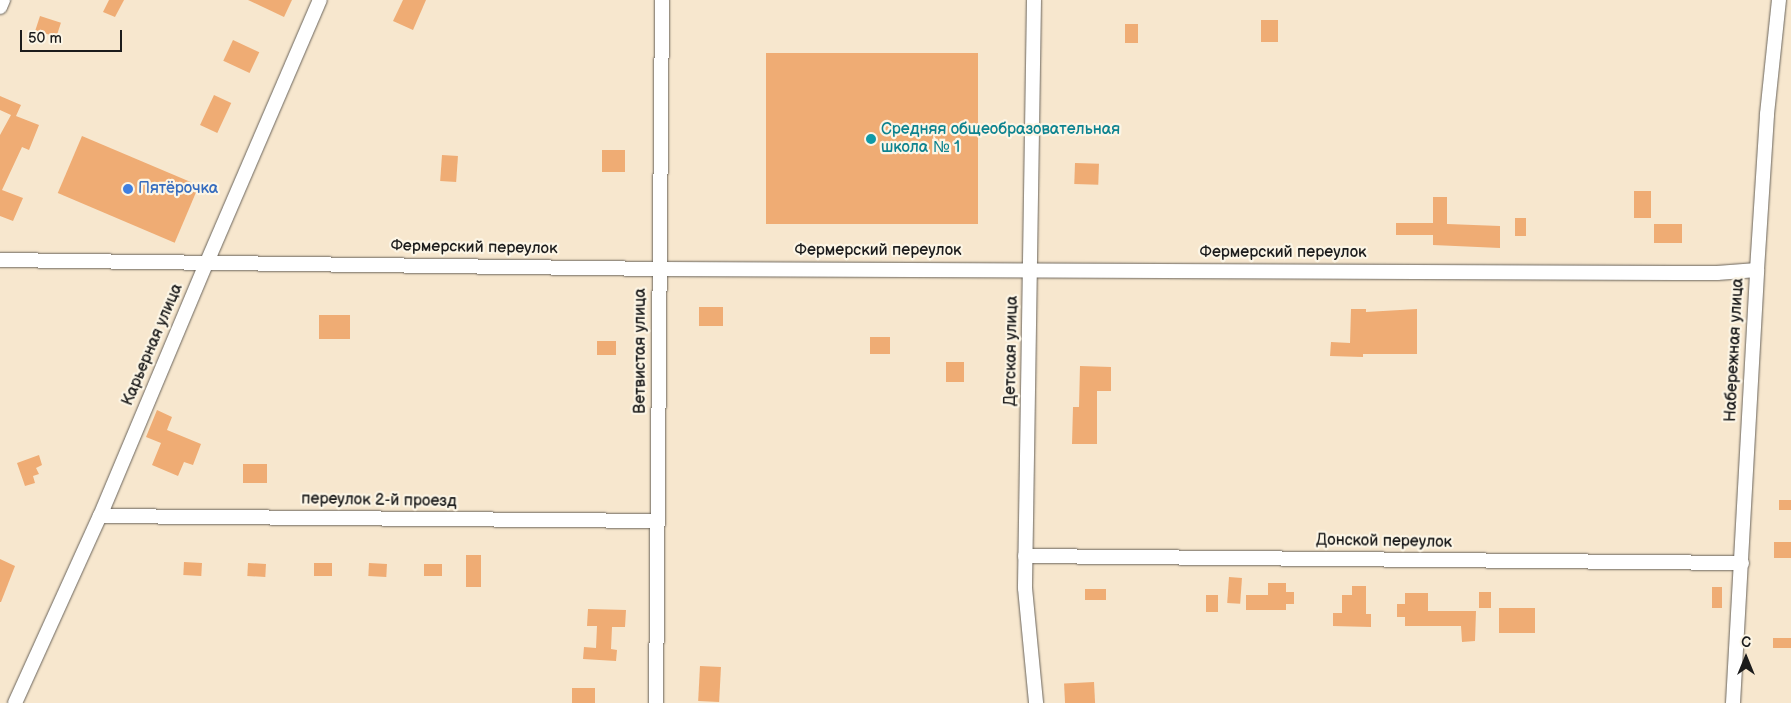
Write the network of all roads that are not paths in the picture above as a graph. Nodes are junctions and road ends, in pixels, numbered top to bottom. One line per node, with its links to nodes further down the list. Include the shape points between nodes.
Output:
1 (3, 0): 6 (street)
2 (320, 0): 8 (street, Карьерная улица)
3 (662, 0): 9 (street, Ветвистая улица)
4 (1034, 0): 10 (street, Детская улица)
5 (1779, 0): 11 (street, Набережная улица)
6 (0, 7)
7 (0, 260): 8 (street, Фермерский переулок)
8 (207, 262): 9 (street, Фермерский переулок); 12 (street, Карьерная улица)
9 (659, 269): 10 (street, Фермерский переулок); 13 (street, Ветвистая улица)
10 (1031, 269): 11 (street, Фермерский переулок, via 1717,273); 14 (street, Детская улица)
11 (1757, 270): 15 (street, Набережная улица)
12 (100, 516): 13 (street, переулок 2-й проезд); 16 (street, Карьерная улица)
13 (657, 522): 17 (street, Ветвистая улица)
14 (1025, 556): 15 (street, Донской переулок); 18 (street, Детская улица)
15 (1742, 563): 19 (street, Набережная улица)
16 (15, 703)
17 (656, 703)
18 (1036, 703)
19 (1733, 703)

